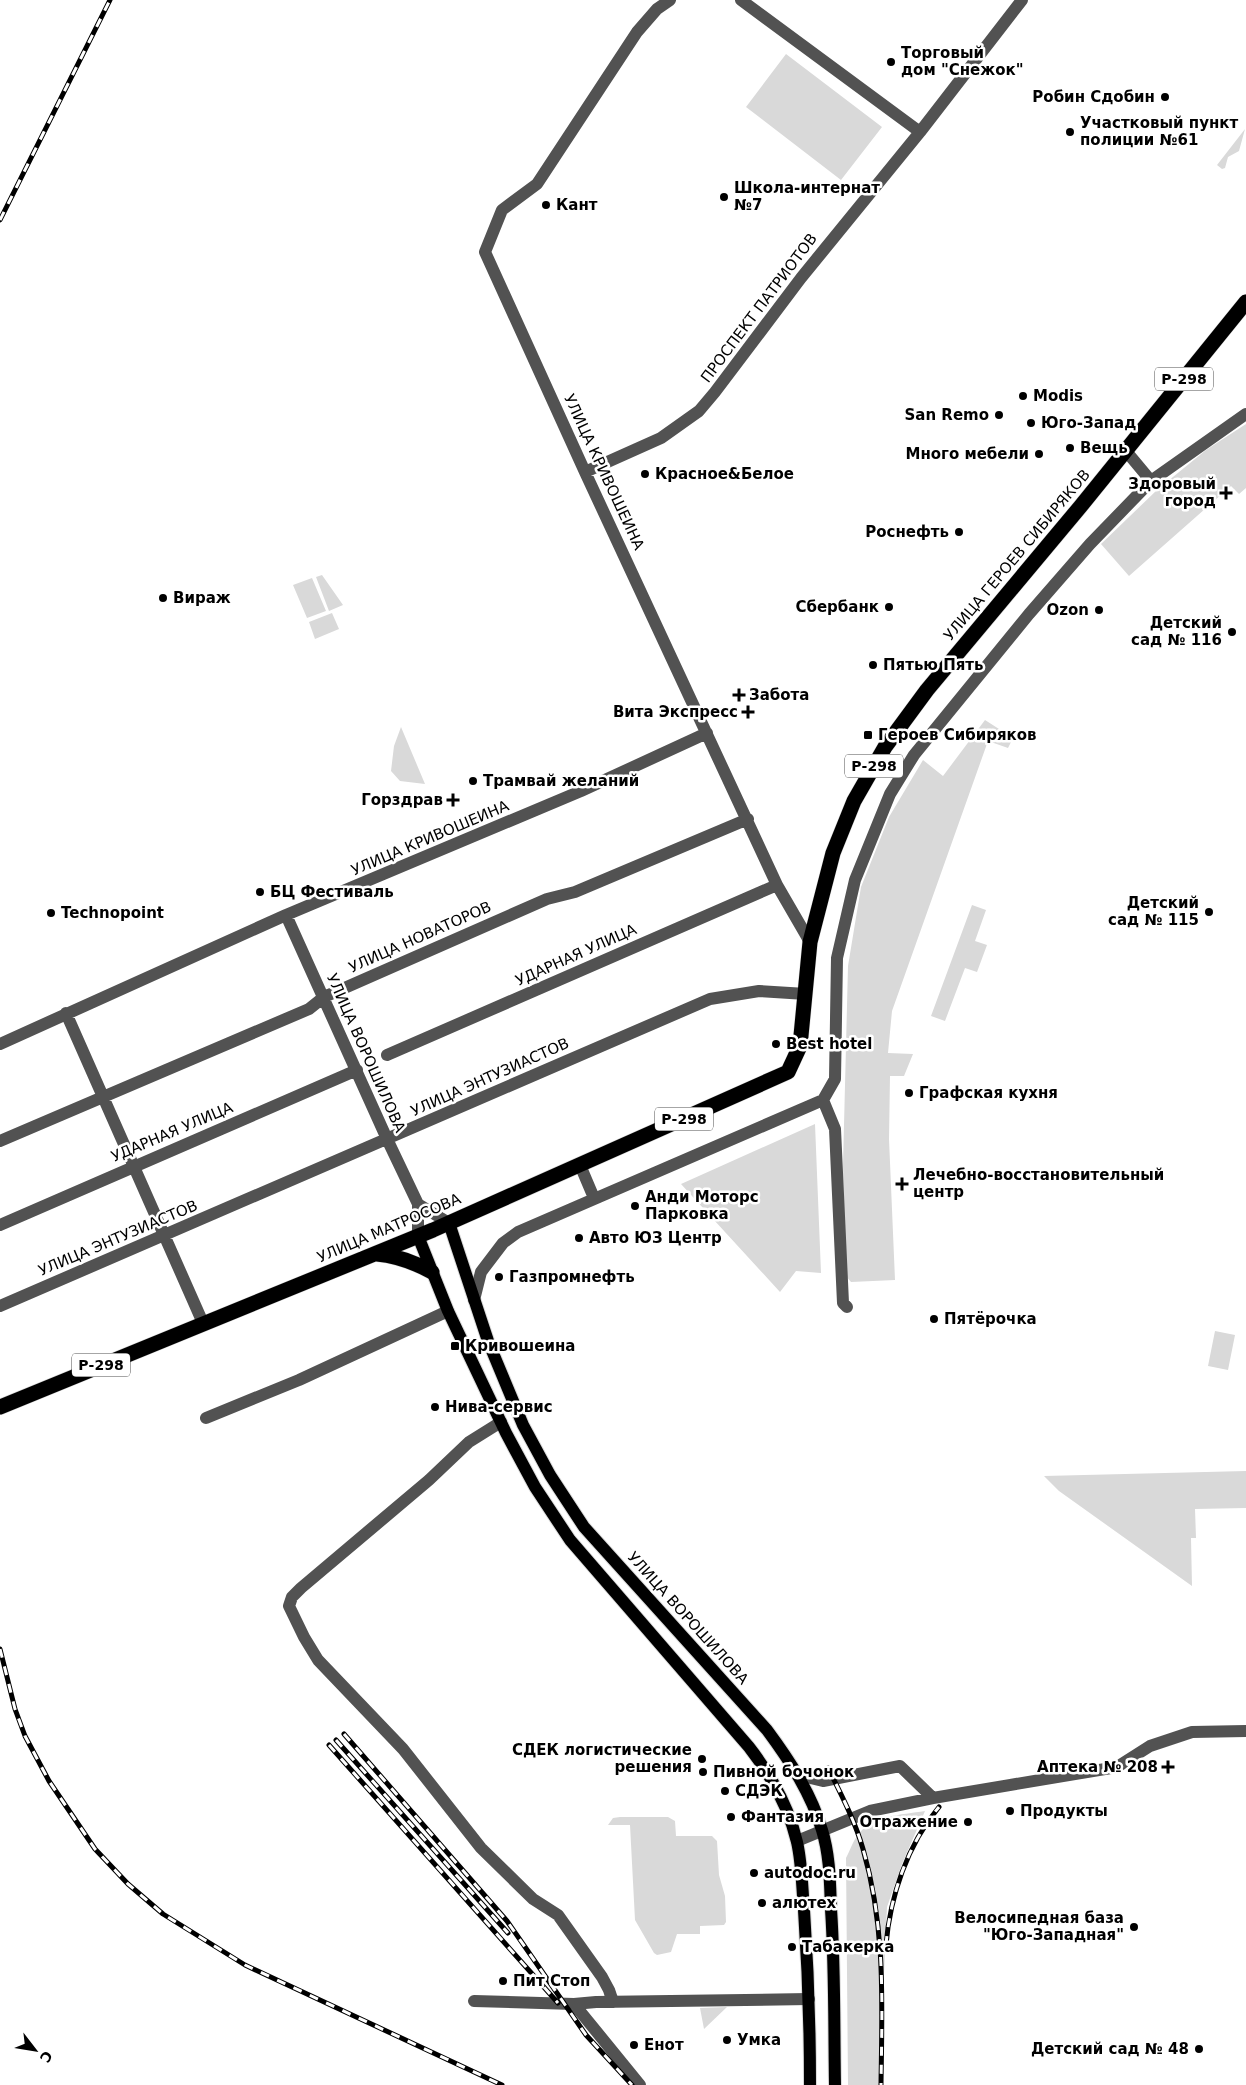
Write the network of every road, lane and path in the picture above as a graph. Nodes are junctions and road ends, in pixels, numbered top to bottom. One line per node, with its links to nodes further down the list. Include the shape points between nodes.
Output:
1 (670, 0): 8 (street, УЛИЦА КРИВОШЕИНА, via 657,9 637,32 537,184 502,210 485,252)
2 (741, 0): 4 (street)
3 (1022, 0): 4 (street, ПРОСПЕКТ ПАТРИОТОВ)
4 (920, 132): 8 (street, ПРОСПЕКТ ПАТРИОТОВ, via 698,411 661,438)
5 (1244, 304): 7 (highway, УЛИЦА ГЕРОЕВ СИБИРЯКОВ / Р-298)
6 (1246, 414): 9 (street)
7 (1126, 451): 9 (street); 14 (highway, УЛИЦА ГЕРОЕВ СИБИРЯКОВ / Р-298, via 927,690 884,747 854,801 833,853)
8 (585, 472): 10 (street, УЛИЦА КРИВОШЕИНА)
9 (1151, 481): 23 (street, via 1016,630 914,755 890,794 854,880 837,958 835,1079)
10 (707, 732): 11 (street, УЛИЦА КРИВОШЕИНА); 13 (street, УЛИЦА КРИВОШЕИНА, via 513,821)
11 (748, 819): 12 (street, УЛИЦА КРИВОШЕИНА); 16 (street, УЛИЦА НОВАТОРОВ, via 575,892 547,899)
12 (777, 885): 14 (street, УЛИЦА КРИВОШЕИНА); 19 (street, УДАРНАЯ УЛИЦА)
13 (286, 915): 16 (street, УЛИЦА ВОРОШИЛОВА); 17 (street, УЛИЦА КРИВОШЕИНА)
14 (810, 942): 15 (highway, УЛИЦА ГЕРОЕВ СИБИРЯКОВ / Р-298)
15 (806, 994): 21 (highway, УЛИЦА ГЕРОЕВ СИБИРЯКОВ / Р-298, via 800,1046); 24 (street, УЛИЦА ЭНТУЗИАСТОВ, via 758,991 710,998)
16 (324, 997): 20 (street, УЛИЦА ВОРОШИЛОВА); 22 (street, УЛИЦА НОВАТОРОВ, via 309,1009)
17 (66, 1013): 18 (street, УЛИЦА КРИВОШЕИНА); 22 (street)
18 (0, 1044)
19 (387, 1055)
20 (357, 1070): 24 (street, УЛИЦА ВОРОШИЛОВА); 27 (street, УДАРНАЯ УЛИЦА)
21 (788, 1072): 26 (highway, УЛИЦА МАТРОСОВА / Р-298)
22 (104, 1097): 25 (street, УЛИЦА НОВАТОРОВ); 27 (street)
23 (823, 1100): 28 (street); 38 (street, via 835,1129 843,1303)
24 (387, 1139): 29 (street, УЛИЦА ВОРОШИЛОВА); 32 (street, УЛИЦА ЭНТУЗИАСТОВ)
25 (0, 1141)
26 (580, 1165): 28 (street); 30 (highway, УЛИЦА МАТРОСОВА / Р-298)
27 (134, 1166): 31 (street, УДАРНАЯ УЛИЦА); 32 (street)
28 (594, 1198): 36 (street, via 518,1232 503,1243 481,1272)
29 (418, 1204): 30 (street); 33 (street, УЛИЦА ВОРОШИЛОВА)
30 (449, 1222): 33 (highway, УЛИЦА МАТРОСОВА / Р-298); 36 (main road, УЛИЦА ВОРОШИЛОВА)
31 (0, 1225)
32 (164, 1235): 37 (street, УЛИЦА ЭНТУЗИАСТОВ); 40 (street)
33 (418, 1236): 34 (highway, УЛИЦА МАТРОСОВА / Р-298); 35 (main road, УЛИЦА ВОРОШИЛОВА)
34 (375, 1253): 35 (highway, via 415,1262); 40 (highway, УЛИЦА МАТРОСОВА / Р-298)
35 (432, 1272): 39 (main road, УЛИЦА ВОРОШИЛОВА)
36 (474, 1300): 45 (main road, УЛИЦА ВОРОШИЛОВА, via 524,1425 550,1475 584,1527 767,1730)
37 (0, 1306)
38 (847, 1307)
39 (448, 1311): 42 (street, via 300,1380); 43 (main road, УЛИЦА ВОРОШИЛОВА)
40 (203, 1323): 41 (highway, УЛИЦА МАТРОСОВА / Р-298)
41 (0, 1407)
42 (206, 1418)
43 (501, 1422): 48 (main road, УЛИЦА ВОРОШИЛОВА, via 535,1487 570,1540 760,1760 787,1812); 51 (street, via 469,1442 301,1588 289,1606 318,1660 403,1749 481,1848 533,1899 558,1915 602,1977)
44 (1246, 1731): 46 (street, via 1192,1732 1150,1746 1117,1767)
45 (798, 1775): 46 (street, via 823,1781 900,1766); 47 (main road, УЛИЦА ВОРОШИЛОВА)
46 (933, 1798): 47 (street, via 870,1811)
47 (822, 1830): 48 (street); 55 (main road, УЛИЦА ВОРОШИЛОВА, via 830,1875)
48 (797, 1841): 49 (main road, УЛИЦА ВОРОШИЛОВА)
49 (809, 1999): 51 (street); 54 (main road, УЛИЦА ВОРОШИЛОВА)
50 (474, 2001): 52 (street)
51 (613, 2002): 52 (street)
52 (574, 2004): 53 (street)
53 (640, 2085)
54 (810, 2085)
55 (835, 2085)

